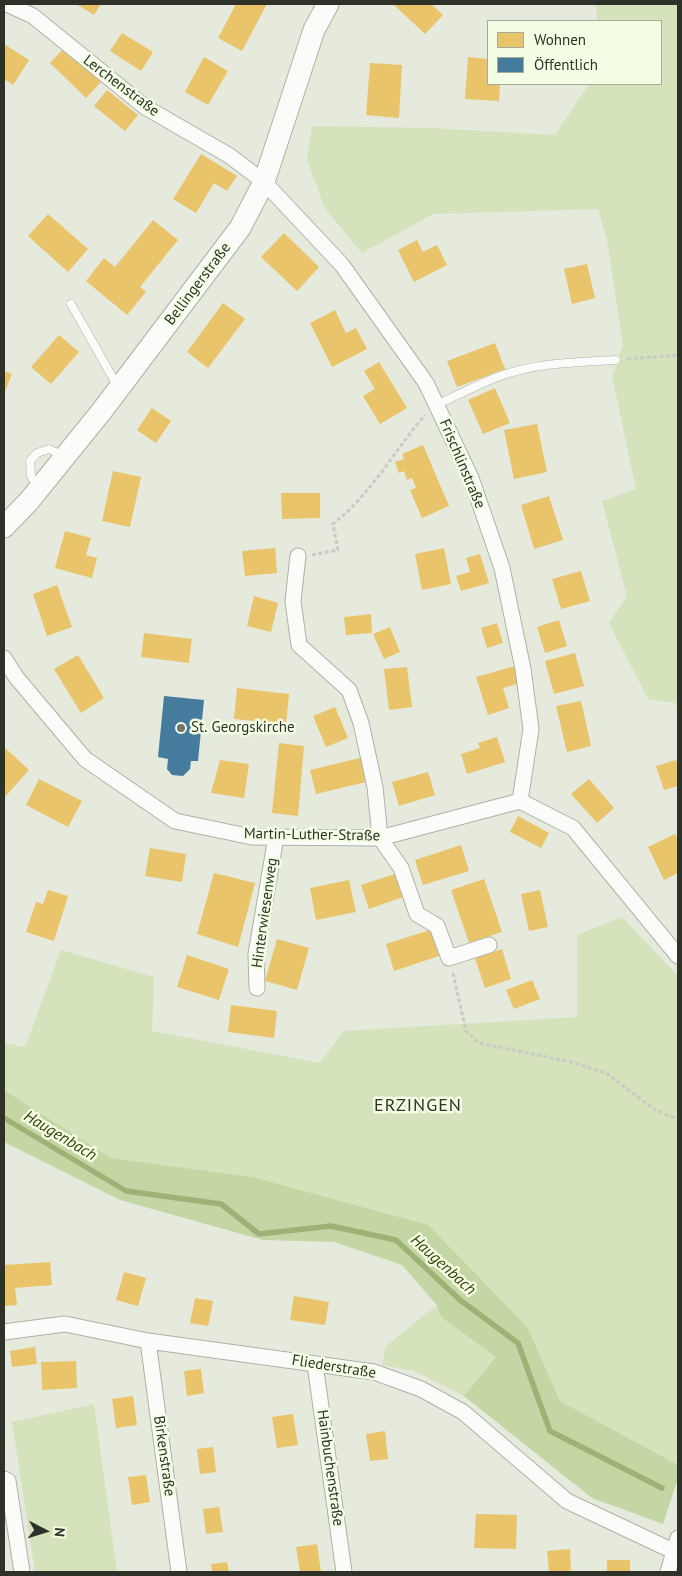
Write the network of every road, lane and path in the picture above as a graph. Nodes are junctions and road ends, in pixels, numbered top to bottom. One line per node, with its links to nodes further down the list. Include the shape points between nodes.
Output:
1 (7, 4): 3 (street, Lerchenstraße, via 33,16 145,108 230,156)
2 (328, 4): 3 (street, Bellingerstraße, via 314,30)
3 (264, 182): 7 (street, Bellingerstraße, via 240,228); 8 (street, Frischlinstraße, via 342,265 426,383)
4 (71, 304): 7 (lane)
5 (678, 355): 6 (path)
6 (616, 360): 8 (lane, via 566,362 498,376)
7 (118, 389): 9 (street, Bellingerstraße, via 39,490)
8 (437, 405): 10 (path, via 424,416 380,476 333,524 338,550); 12 (street, Frischlinstraße, via 471,478 502,568 523,669 531,729)
9 (4, 527)
10 (298, 556): 14 (street, via 293,601 299,645 349,690 361,723 373,778)
11 (4, 658): 13 (street, Martin-Luther-Straße, via 85,759 175,821 252,837)
12 (520, 800): 14 (street, Martin-Luther-Straße); 16 (street, via 573,828)
13 (276, 837): 14 (street, Martin-Luther-Straße); 18 (street, Hinterwiesenweg, via 256,954)
14 (380, 838): 17 (street, via 401,868 417,914 436,926)
15 (488, 945): 17 (street)
16 (678, 956)
17 (449, 958): 19 (path, via 466,1031 479,1043 606,1073 654,1109)
18 (257, 988)
19 (678, 1118)
20 (4, 1332): 21 (street, Fliederstraße, via 65,1324)
21 (148, 1341): 22 (street, Fliederstraße); 26 (street, Birkenstraße)
22 (315, 1364): 24 (street, Fliederstraße, via 374,1372 421,1389 463,1412 567,1501); 27 (street, Hainbuchenstraße)
23 (4, 1479): 25 (street, via 8,1481)
24 (677, 1545): 28 (street)
25 (22, 1572)
26 (179, 1572)
27 (344, 1572)
28 (668, 1572)

